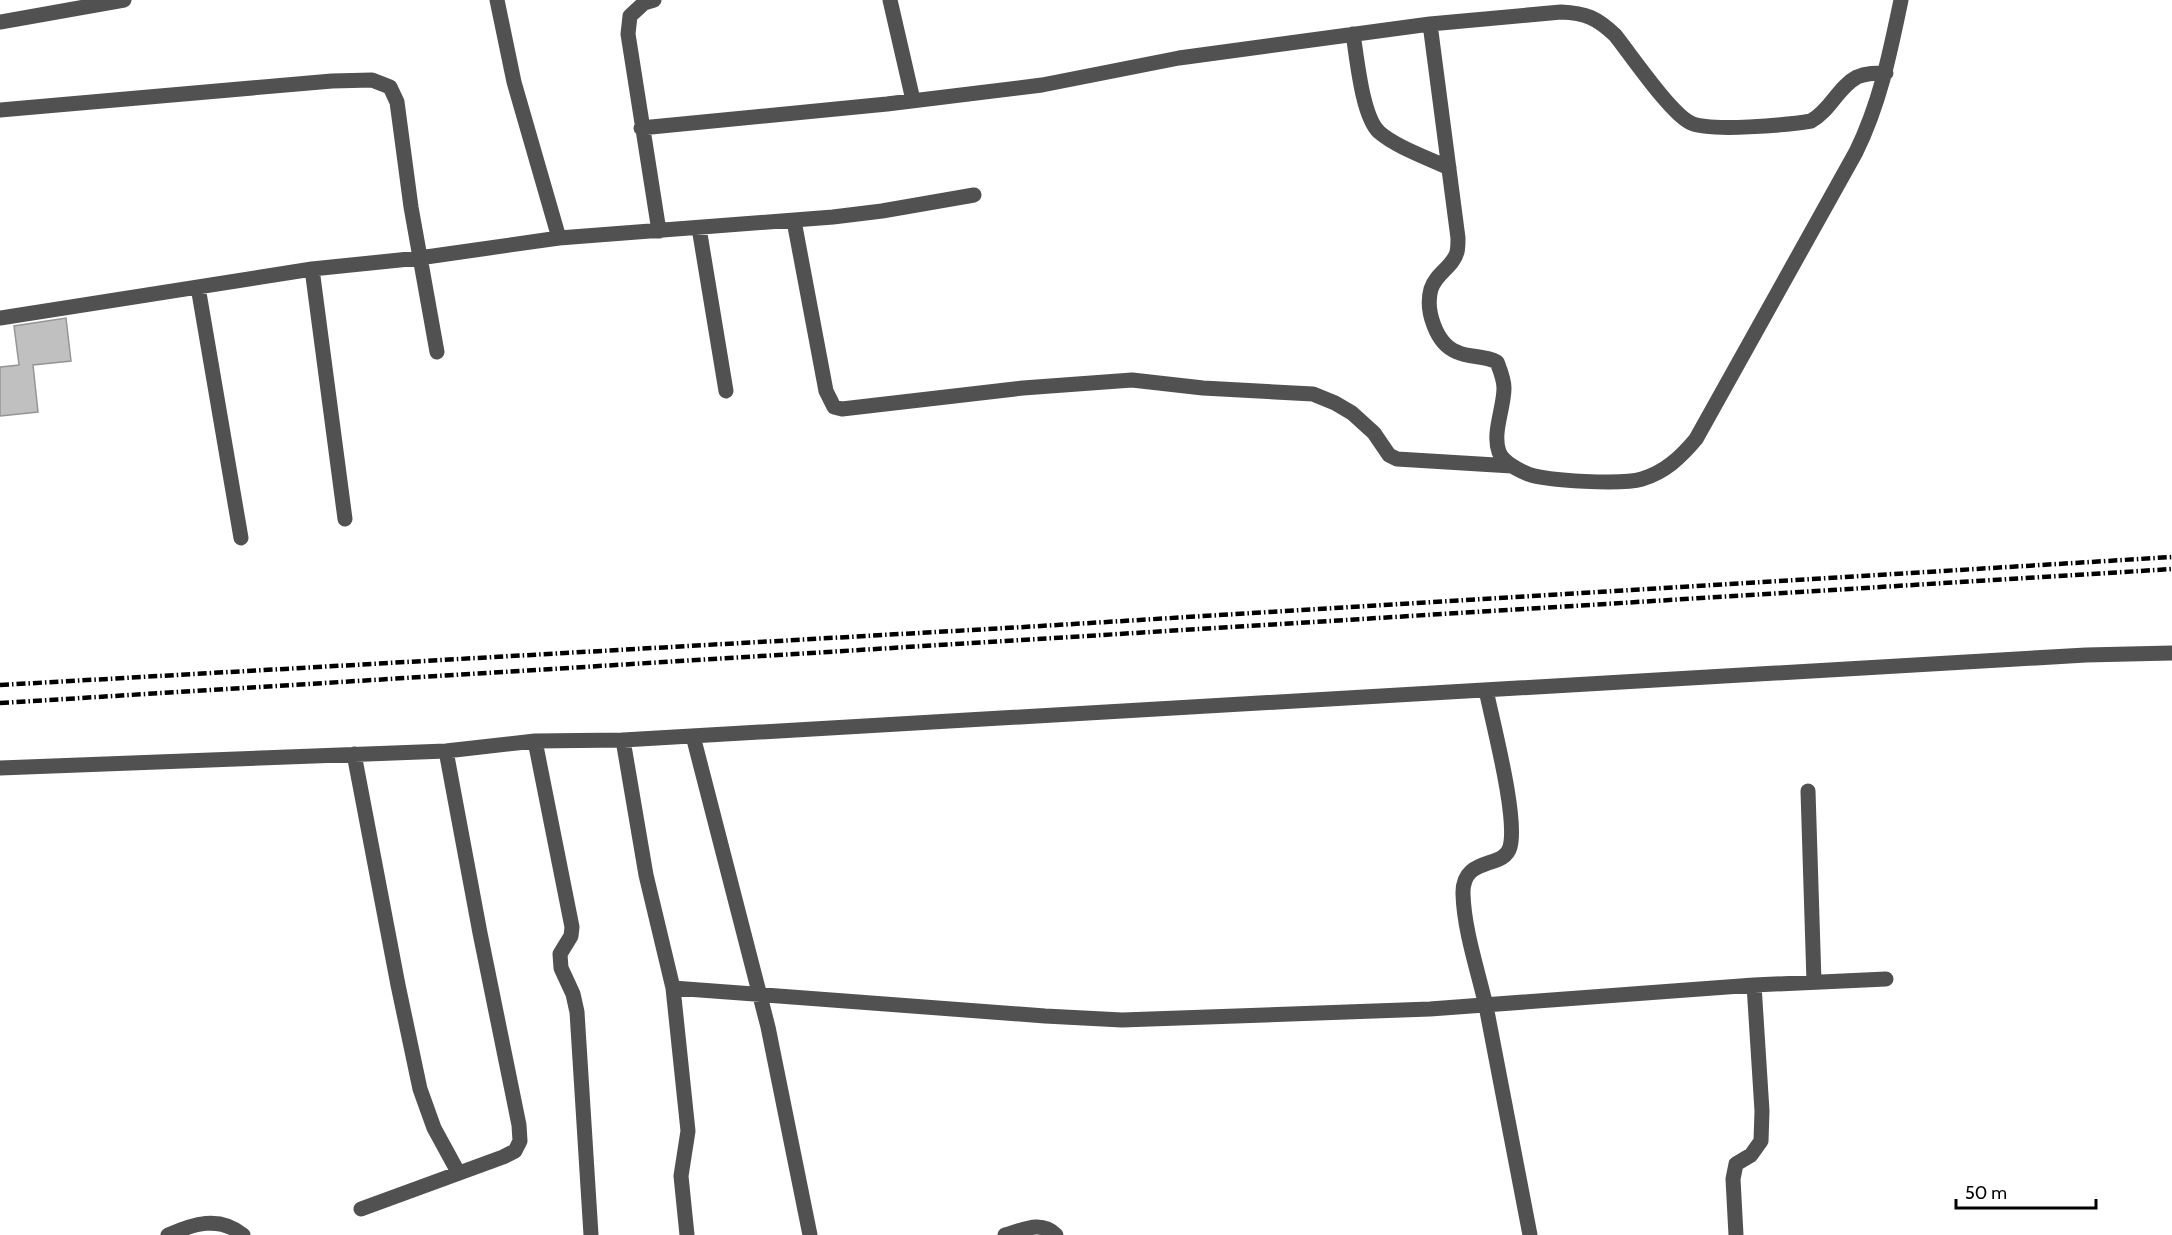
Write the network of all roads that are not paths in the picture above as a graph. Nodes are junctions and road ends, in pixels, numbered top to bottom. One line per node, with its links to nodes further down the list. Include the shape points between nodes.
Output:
1 (124, 0): 7 (street)
2 (497, 0): 19 (street, via 514,82)
3 (654, 0): 13 (street, via 644,3 630,16 628,34)
4 (890, 0): 11 (street)
5 (1901, 0): 10 (street)
6 (1561, 6): 8 (street); 10 (street, via 1581,13 1616,35 1677,112 1690,123 1707,128 1811,122 1857,77)
7 (0, 22)
8 (1430, 24): 9 (street); 14 (street)
9 (1353, 34): 11 (street, via 1179,58 1042,85); 14 (street, via 1366,107 1379,131)
10 (1886, 73): 26 (street, via 1856,152 1712,413 1679,459 1640,480 1555,479 1528,474)
11 (913, 100): 13 (street)
12 (0, 110): 20 (street, via 372,80 390,87 397,102)
13 (641, 128): 18 (street)
14 (1449, 168): 26 (street, via 1457,252 1431,290 1434,329 1443,343 1457,352 1497,362 1504,388 1497,440 1499,453)
15 (974, 195): 16 (street)
16 (795, 221): 17 (street); 26 (street, via 826,391 834,407 1132,380 1313,394 1352,413 1397,459)
17 (699, 228): 18 (street); 25 (street)
18 (659, 231): 19 (street)
19 (559, 238): 20 (street)
20 (419, 258): 21 (street); 24 (street)
21 (312, 269): 22 (street); 27 (street)
22 (198, 287): 23 (street); 28 (street)
23 (0, 318)
24 (437, 352)
25 (726, 392)
26 (1512, 466)
27 (345, 519)
28 (242, 538)
29 (2172, 653): 30 (street)
30 (1486, 690): 31 (street); 43 (street, via 1507,794 1511,839 1510,850 1503,858 1478,866 1467,876 1463,892)
31 (693, 736): 32 (street); 42 (street)
32 (622, 740): 33 (street); 41 (street, via 646,875)
33 (535, 741): 34 (street); 48 (street, via 572,927 560,954 577,1012)
34 (446, 751): 35 (street); 44 (street, via 520,1142 515,1151)
35 (354, 754): 36 (street); 44 (street, via 420,1089 434,1128)
36 (0, 768)
37 (1808, 791): 39 (street)
38 (1886, 979): 39 (street)
39 (1814, 982): 40 (street)
40 (1754, 985): 43 (street); 54 (street, via 1761,1141 1751,1155 1736,1164 1732,1179)
41 (673, 988): 42 (street); 49 (street, via 688,1131 681,1176)
42 (759, 995): 43 (street, via 1122,1020); 50 (street)
43 (1485, 1004): 53 (street)
44 (458, 1173): 45 (street)
45 (361, 1209)
46 (168, 1235): 47 (street, via 198,1224 214,1223 233,1227)
47 (243, 1235)
48 (591, 1235)
49 (687, 1235)
50 (810, 1235)
51 (1005, 1235): 52 (street, via 1038,1226 1047,1227)
52 (1056, 1235)
53 (1530, 1235)
54 (1736, 1235)

